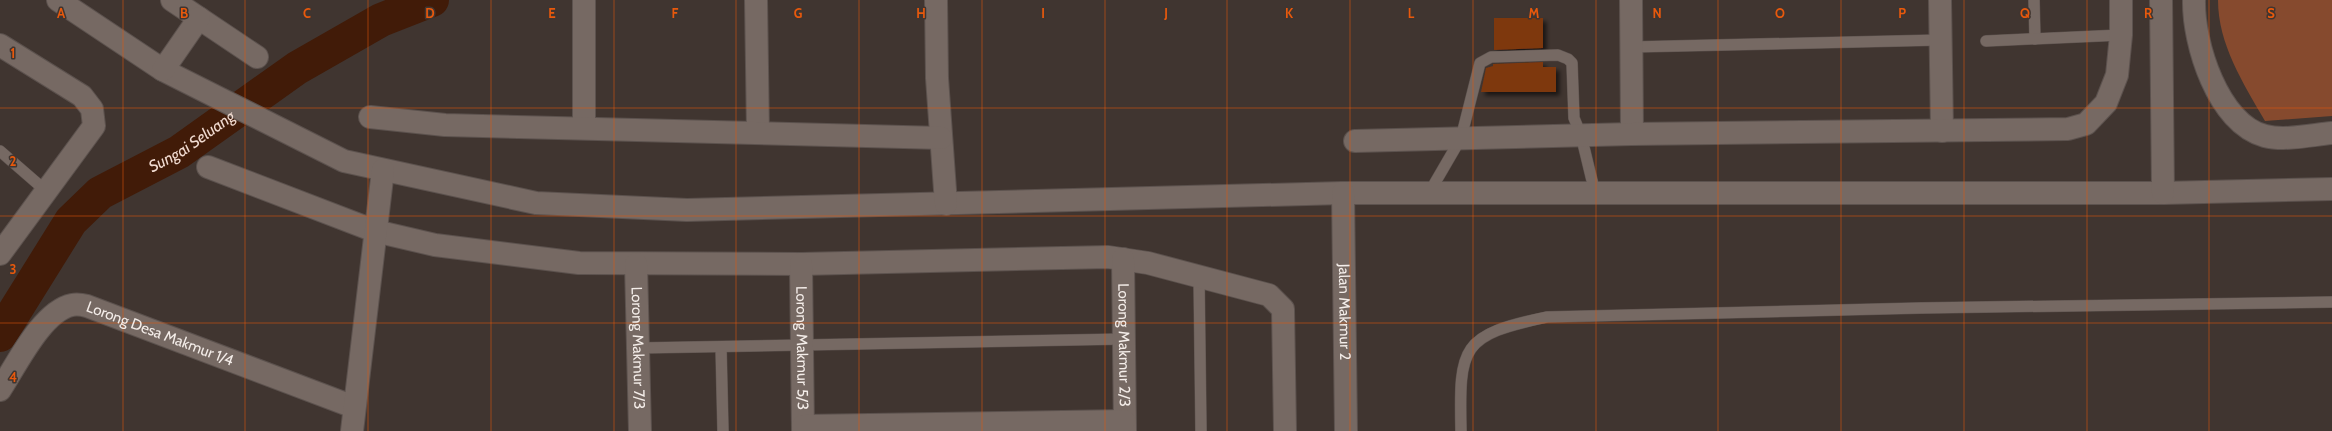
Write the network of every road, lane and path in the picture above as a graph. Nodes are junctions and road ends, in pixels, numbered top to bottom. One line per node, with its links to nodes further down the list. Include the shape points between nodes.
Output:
1 (58, 0): 20 (street)
2 (172, 0): 12 (street)
3 (584, 0): 22 (street)
4 (756, 0): 24 (street)
5 (936, 0): 28 (street)
6 (1631, 0): 18 (street)
7 (1940, 0): 15 (street)
8 (2034, 0): 14 (lane)
9 (2121, 0): 13 (street)
10 (2161, 0): 39 (street)
11 (2194, 0): 25 (street, via 2193,11 2205,63 2217,94 2241,123 2264,136 2293,137)
12 (199, 18): 19 (street); 20 (street)
13 (2121, 35): 14 (lane); 23 (street, via 2117,75 2112,89 2106,103 2086,124 2068,130)
14 (2035, 39): 16 (lane)
15 (1940, 40): 18 (lane); 23 (street)
16 (1986, 41)
17 (0, 45): 35 (street, via 82,96 92,109 94,126)
18 (1631, 47): 26 (street)
19 (258, 57)
20 (163, 70): 33 (street, via 344,161)
21 (370, 117): 22 (street, via 445,125)
22 (584, 128): 24 (street)
23 (1942, 131): 26 (street)
24 (758, 133): 28 (street)
25 (2332, 133)
26 (1632, 134): 27 (street)
27 (1581, 135): 29 (street); 29 (lane, via 1574,118 1572,63 1558,55 1491,57 1480,63); 38 (lane)
28 (941, 138): 40 (street)
29 (1461, 138): 30 (street); 37 (lane)
30 (1355, 141)
31 (0, 152): 35 (lane)
32 (208, 166): 41 (street)
33 (383, 170): 40 (street, via 536,203 686,210); 41 (street)
34 (2332, 189): 39 (street)
35 (46, 192): 42 (street)
36 (1343, 193): 37 (street); 40 (street); 62 (street, Jalan Makmur 2)
37 (1429, 193): 38 (street)
38 (1595, 193): 39 (street)
39 (2163, 193)
40 (946, 204)
41 (375, 231): 44 (street, via 435,245 579,263); 53 (street)
42 (0, 254)
43 (1123, 259): 45 (street, via 1108,256); 46 (street); 48 (street, Lorong Makmur 2/3)
44 (636, 264): 45 (street); 51 (street, Lorong Makmur 7/3)
45 (801, 264): 49 (street, Lorong Makmur 5/3)
46 (1199, 276): 60 (lane); 61 (street, via 1269,295 1283,309)
47 (2332, 302): 63 (lane, via 1929,307 1547,318 1510,325 1488,334 1473,345 1463,362 1460,388)
48 (1124, 339): 49 (lane); 54 (street, Lorong Makmur 2/3)
49 (802, 346): 50 (lane); 56 (street, Lorong Makmur 5/3)
50 (721, 347): 51 (lane); 59 (lane)
51 (638, 348): 58 (street, Lorong Makmur 7/3)
52 (0, 390): 53 (street, Lorong Desa Makmur 1/4, via 43,324 60,310 73,304 87,306)
53 (354, 407): 57 (street)
54 (1124, 426): 55 (street)
55 (962, 427): 56 (street)
56 (803, 428)
57 (352, 431)
58 (640, 431)
59 (723, 431)
60 (1201, 431)
61 (1285, 431)
62 (1346, 431)
63 (1461, 431)

